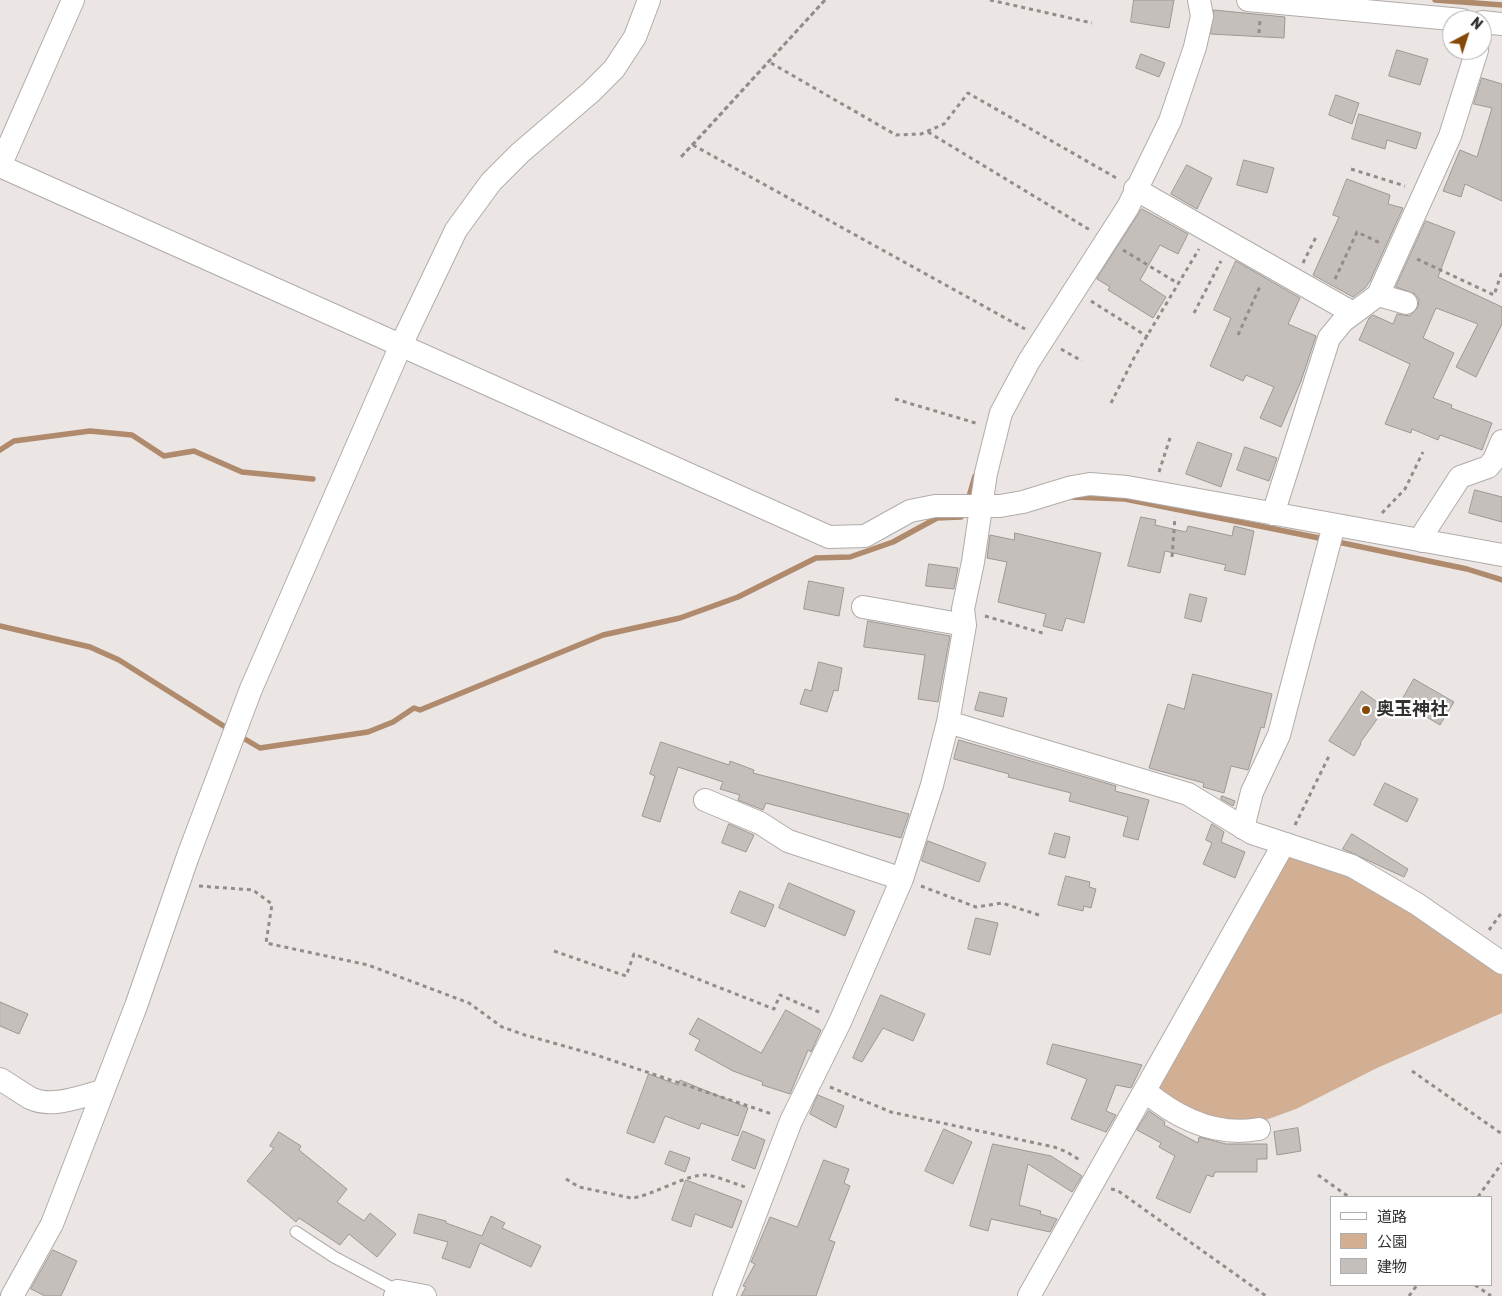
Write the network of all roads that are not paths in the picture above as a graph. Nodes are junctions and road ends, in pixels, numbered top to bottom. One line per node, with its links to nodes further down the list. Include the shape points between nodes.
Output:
1 (74, 0): 7 (street)
2 (649, 0): 12 (street, via 635,37 614,69 520,153 469,210 456,230)
3 (1199, 0): 8 (street, via 1202,16 1195,47 1170,120)
4 (1248, 0): 5 (street)
5 (1442, 18)
6 (1474, 60): 9 (street, via 1450,136)
7 (0, 166): 12 (street)
8 (1136, 190): 11 (street); 14 (street, via 1012,389 1001,413)
9 (1378, 295): 10 (street); 11 (street)
10 (1406, 303)
11 (1353, 312): 15 (street, via 1329,338)
12 (402, 345): 14 (street, via 829,537 865,536 910,511 935,506); 28 (street, via 251,689)
13 (1502, 441): 17 (street, via 1488,467 1460,477)
14 (980, 507): 15 (street, via 1023,502 1072,486 1090,484); 20 (street)
15 (1273, 514): 16 (street)
16 (1334, 525): 17 (street); 23 (street, via 1279,735 1252,792)
17 (1422, 540): 18 (street)
18 (1502, 555)
19 (863, 607): 20 (street)
20 (964, 617): 21 (street)
21 (948, 722): 23 (street, via 1188,794); 25 (street)
22 (705, 800): 25 (street, via 760,823 788,841)
23 (1243, 828): 24 (street)
24 (1286, 844): 26 (street, via 1352,866 1417,904); 29 (street)
25 (902, 879): 35 (street, via 840,1022 791,1120)
26 (1502, 963)
27 (0, 1079): 28 (street, via 43,1102 58,1102)
28 (103, 1090): 33 (street, via 52,1224)
29 (1145, 1091): 30 (street, via 1184,1116 1213,1129 1227,1132); 36 (street)
30 (1259, 1129)
31 (296, 1232): 32 (lane)
32 (396, 1294): 34 (street)
33 (12, 1296)
34 (426, 1296)
35 (724, 1296)
36 (1028, 1296)

